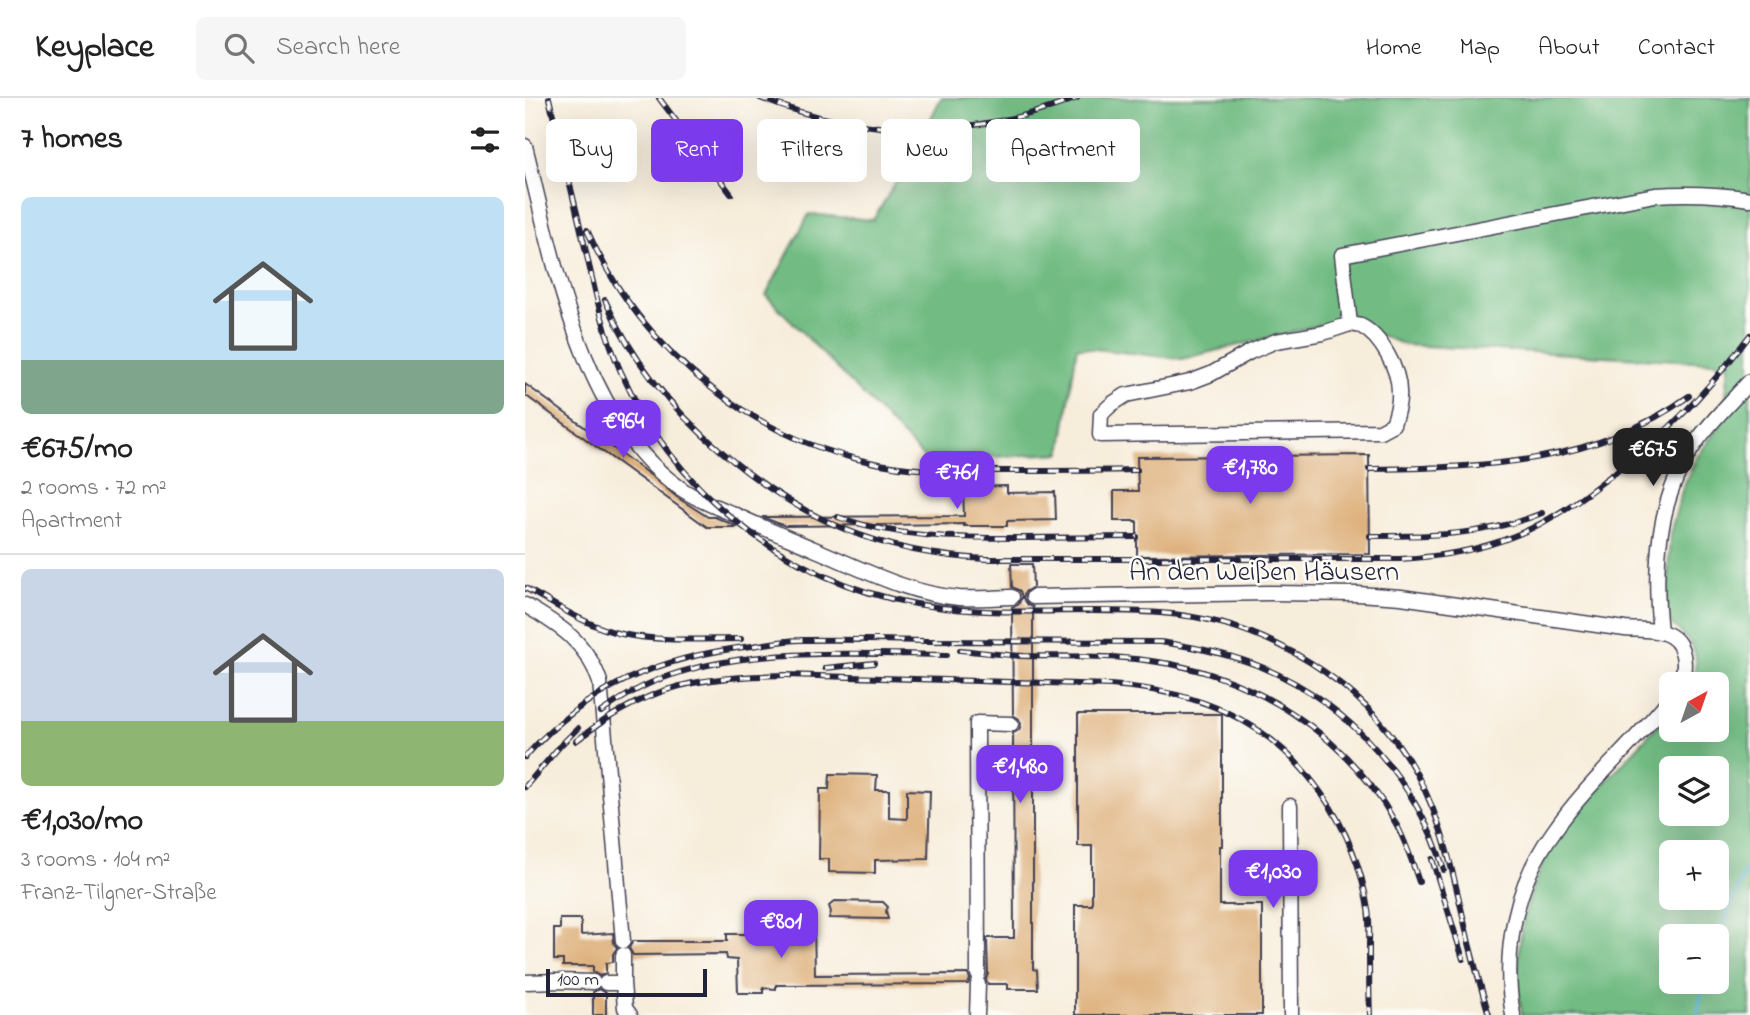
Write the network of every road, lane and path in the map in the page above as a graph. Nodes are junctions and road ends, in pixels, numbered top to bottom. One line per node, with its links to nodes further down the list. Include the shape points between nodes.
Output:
1 (525, 146): 5 (street, via 577,337 615,417 655,468 706,503 895,582 958,598)
2 (1750, 199): 3 (street, via 1655,195 1342,255)
3 (1350, 324): 3 (street, via 1362,326 1395,366 1398,410 1393,424 1380,431 1100,435 1101,414 1126,395 1190,382 1276,341)
4 (1750, 381): 8 (street, via 1698,440 1672,488 1658,545)
5 (1012, 597)
6 (1033, 597): 8 (street, An den Weißen Häusern, via 1358,594)
7 (525, 605): 14 (street, via 570,634 590,659 600,682)
8 (1660, 632): 9 (street, via 1676,640 1684,655)
9 (1683, 672)
10 (1659, 710): 18 (street, via 1567,813 1534,863 1513,928 1509,986)
11 (1011, 724): 16 (street, via 977,723)
12 (1290, 806): 17 (street)
13 (525, 982): 14 (street)
14 (623, 983): 15 (street, via 625,1008)
15 (631, 1015)
16 (977, 1015)
17 (1291, 1015)
18 (1513, 1015)

